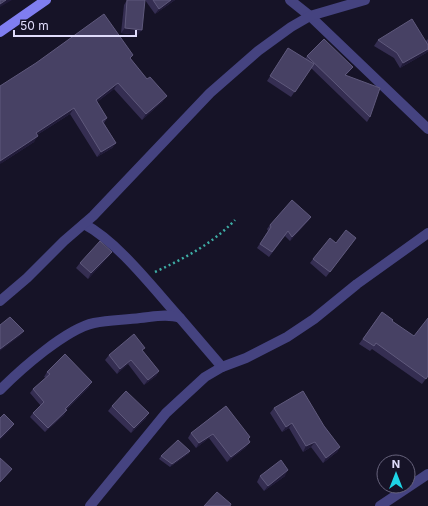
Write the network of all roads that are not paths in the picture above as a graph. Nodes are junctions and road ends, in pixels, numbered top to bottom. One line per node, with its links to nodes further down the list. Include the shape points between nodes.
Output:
1 (46, 0): 5 (main road)
2 (290, 0): 4 (street)
3 (365, 0): 4 (street)
4 (310, 16): 6 (street); 7 (street, via 258,51 210,93)
5 (0, 32)
6 (428, 129)
7 (84, 224): 9 (street); 10 (street, via 103,237 144,277)
8 (428, 232): 11 (street, via 287,337 246,358)
9 (0, 301)
10 (180, 318): 11 (street); 12 (street, via 162,316 94,323 77,330 27,365)
11 (222, 366): 14 (street, via 205,377 166,414)
12 (0, 390)
13 (428, 474): 15 (street)
14 (90, 506)
15 (380, 506)

